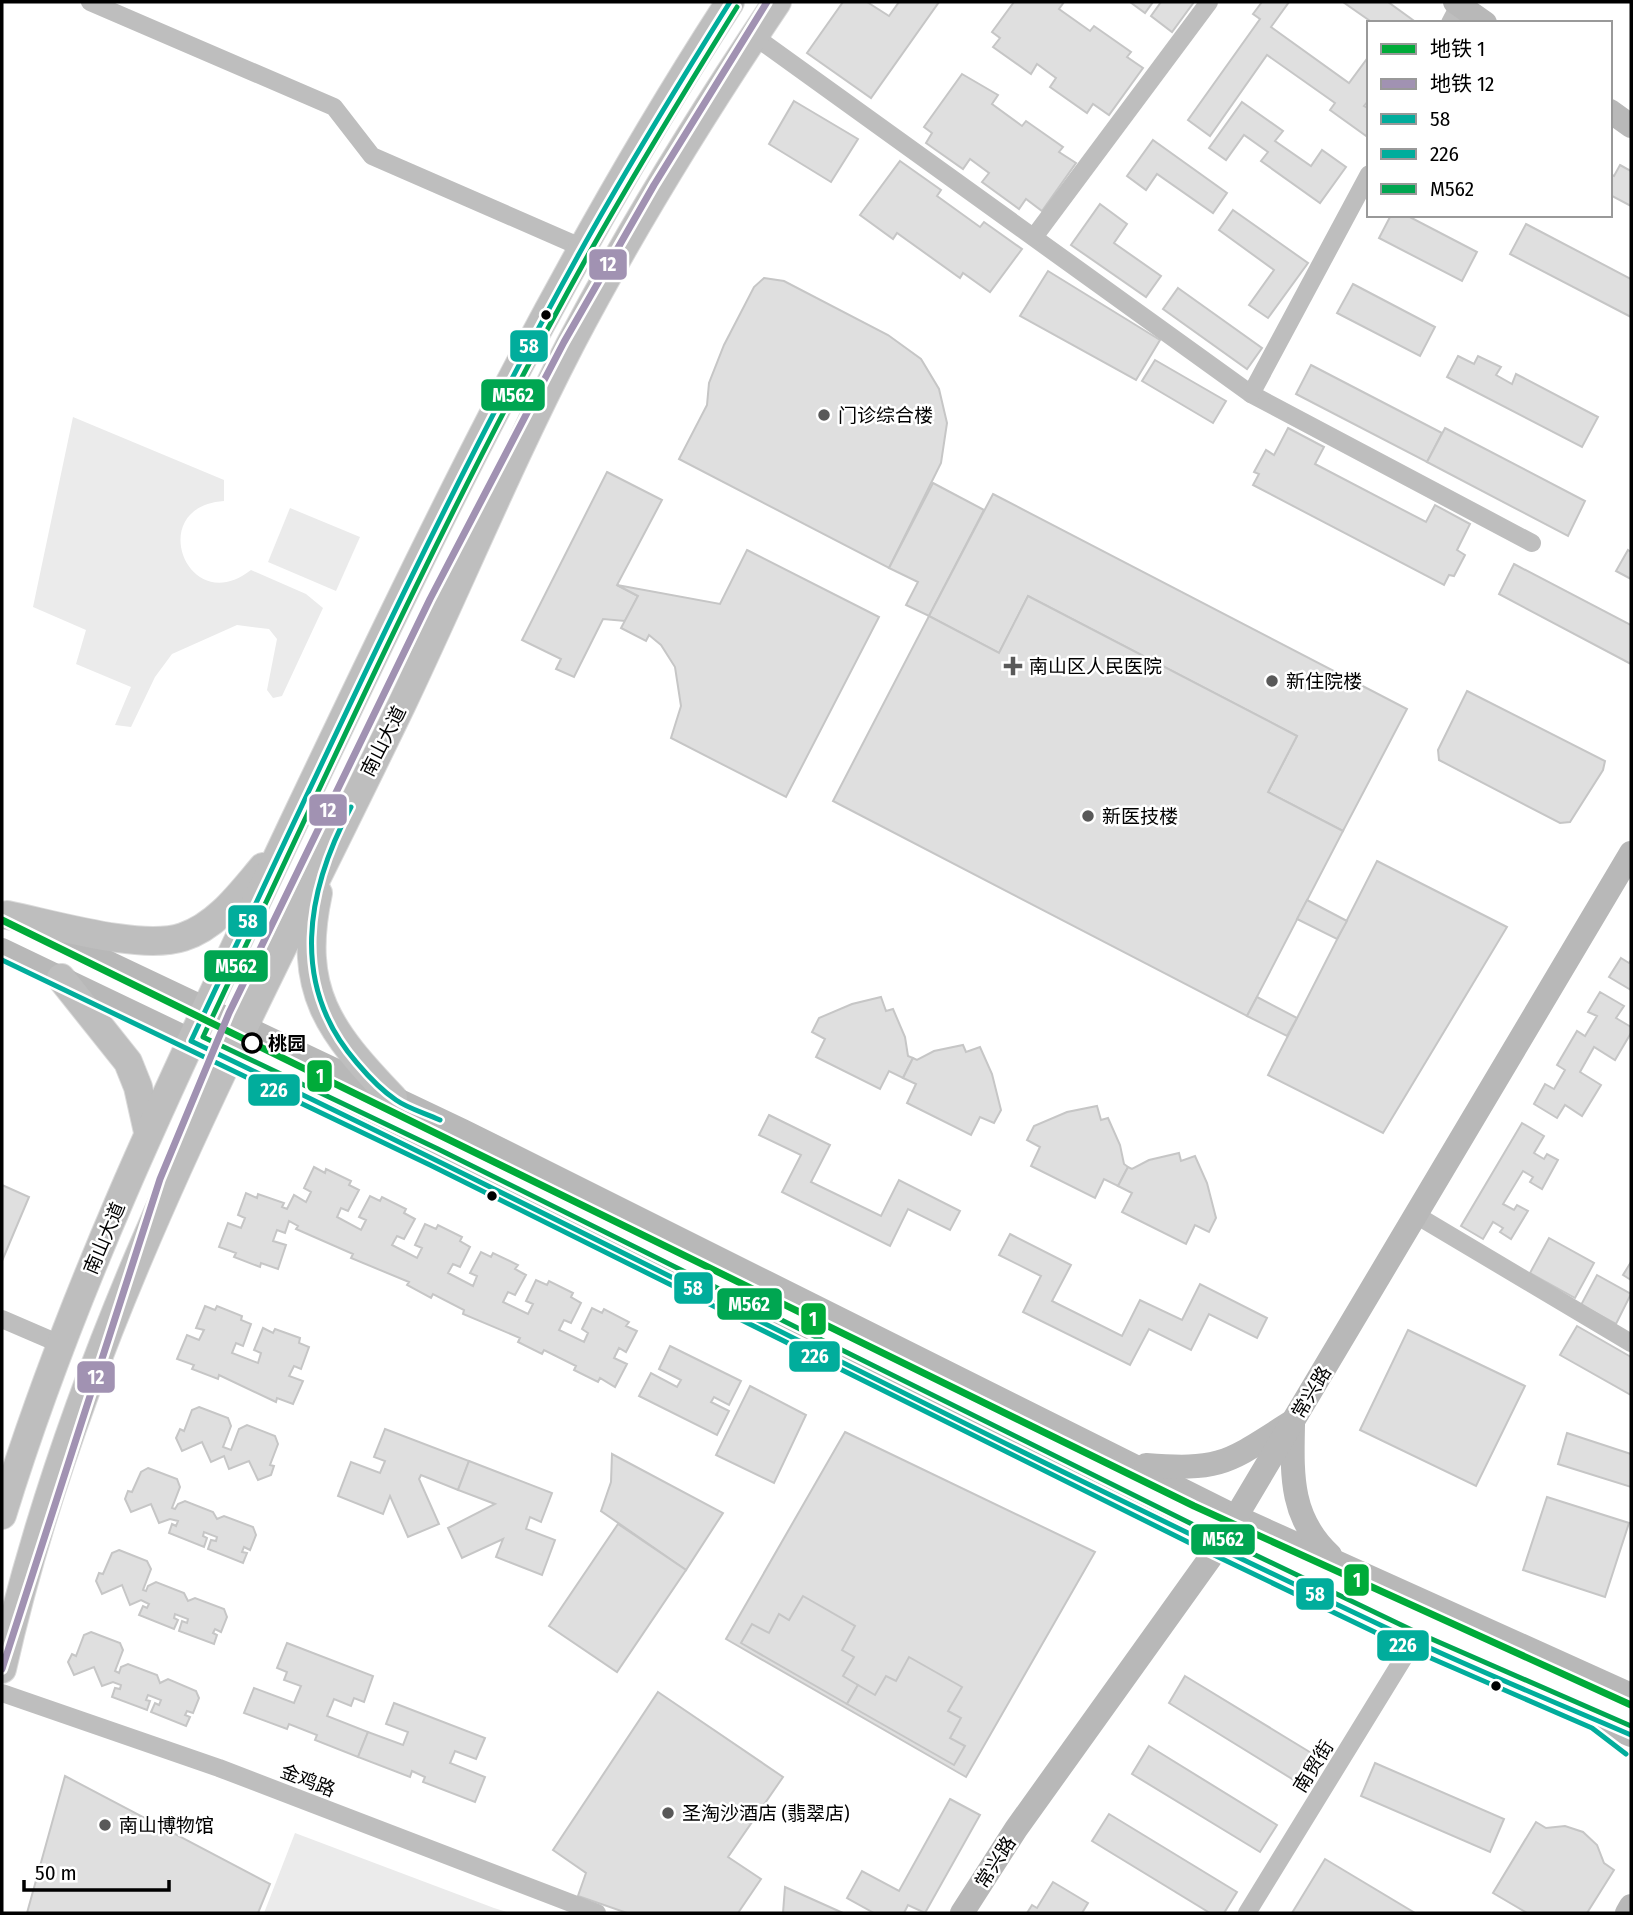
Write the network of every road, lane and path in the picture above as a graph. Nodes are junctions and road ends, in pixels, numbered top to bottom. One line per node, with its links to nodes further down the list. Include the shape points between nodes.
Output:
1 (90, 2): 12 (street, via 334,107 372,156)
2 (730, 2): 12 (main road, 南山大道)
3 (777, 2): 7 (main road, 南山大道)
4 (1209, 2): 11 (street)
5 (1456, 8): 6 (main road)
6 (1481, 21)
7 (754, 36): 11 (street); 17 (main road, 南山大道, via 673,163 572,342)
8 (1612, 112): 9 (main road)
9 (1631, 126)
10 (1367, 178): 13 (street)
11 (1034, 237): 13 (street)
12 (583, 248): 15 (main road, 南山大道, via 496,405)
13 (1251, 394): 14 (street)
14 (1532, 544)
15 (286, 841): 18 (main road, via 229,906 182,938 144,942); 21 (main road, 南山大道)
16 (1631, 853): 27 (main road, 常兴路)
17 (325, 859): 22 (main road, 南山大道); 25 (main road, via 313,936 318,1000 347,1047)
18 (4, 914): 21 (main road)
19 (2, 950): 20 (main road)
20 (61, 978): 23 (main road); 26 (main road, via 128,1062)
21 (206, 1009): 22 (main road); 23 (main road, 南山大道)
22 (245, 1027): 24 (main road, 南山大道); 25 (main road)
23 (191, 1041): 24 (main road); 26 (main road, 南山大道)
24 (229, 1059): 35 (main road); 38 (main road, 南山大道, via 161,1201 100,1345 38,1529)
25 (393, 1098): 32 (main road)
26 (148, 1132): 30 (main road, 南山大道)
27 (1416, 1215): 29 (street); 31 (main road, 常兴路)
28 (2, 1319): 30 (street)
29 (1631, 1343)
30 (60, 1344): 33 (main road, 南山大道)
31 (1294, 1420): 32 (main road, via 1217,1465 1189,1469); 34 (main road, 常兴路); 36 (main road, via 1292,1480 1298,1508 1311,1535)
32 (1131, 1464): 34 (main road)
33 (2, 1515)
34 (1236, 1517): 35 (main road, 常兴路); 36 (main road)
35 (1218, 1547): 37 (main road); 46 (main road, 常兴路, via 1016,1829)
36 (1343, 1565): 40 (main road)
37 (1414, 1641): 41 (main road); 47 (street, 南贸街)
38 (2, 1669)
39 (2, 1693): 45 (street, 金鸡路, via 219,1768)
40 (1631, 1695)
41 (1597, 1720): 42 (main road); 43 (main road)
42 (1631, 1735)
43 (1631, 1747)
44 (1631, 1906): 48 (main road)
45 (597, 1913)
46 (962, 1913)
47 (1247, 1913)
48 (1627, 1913)

